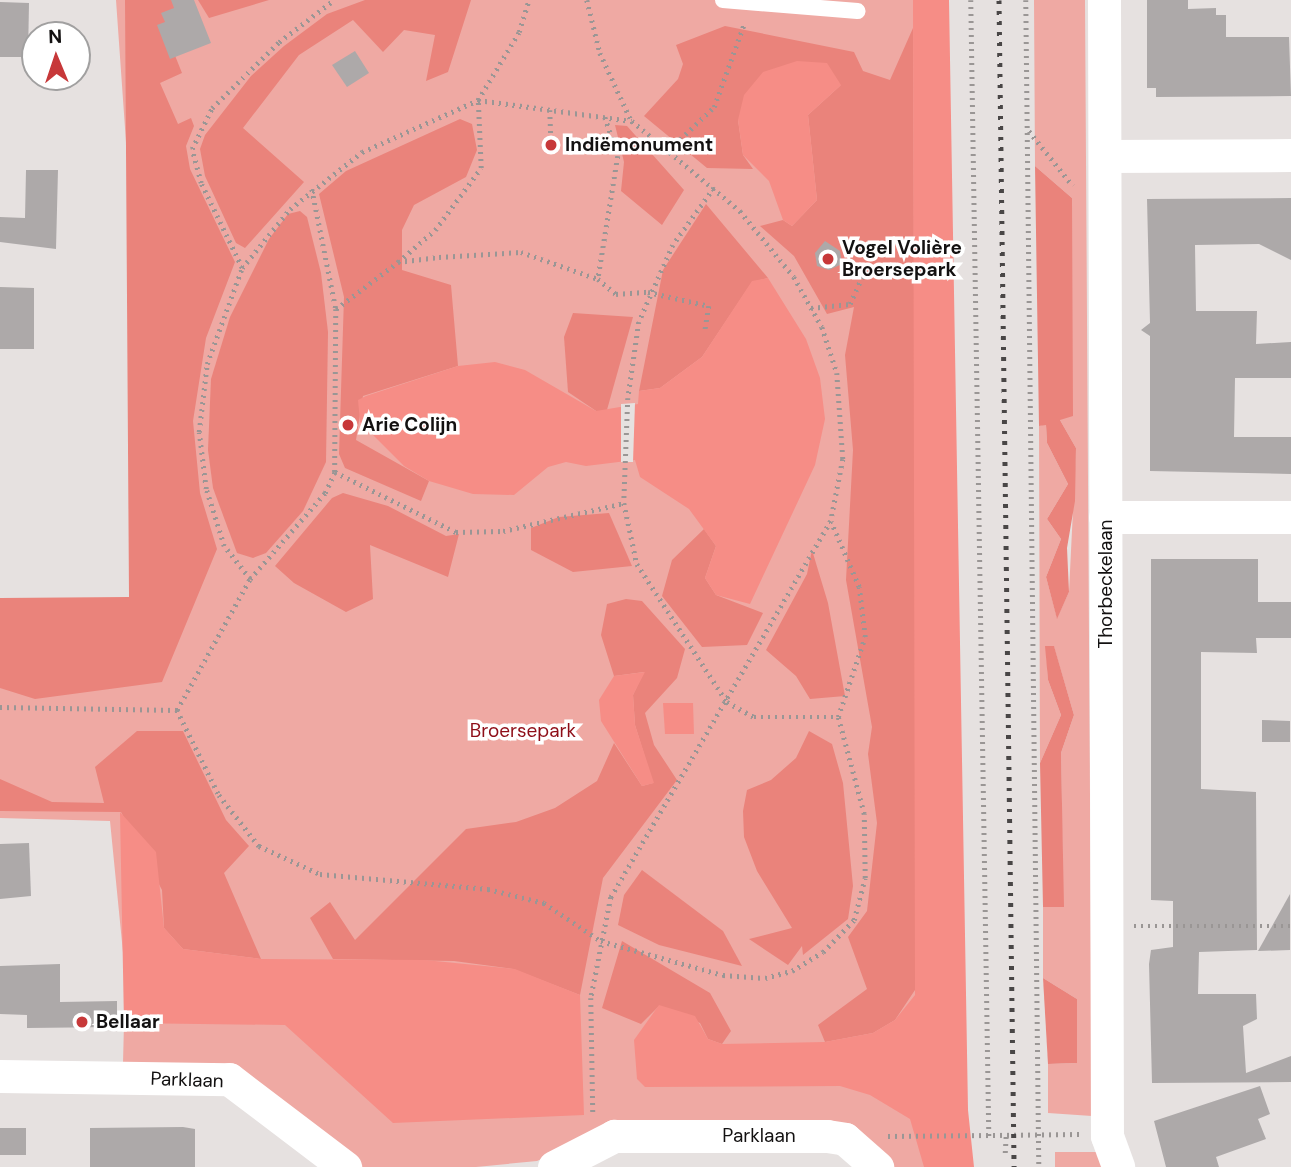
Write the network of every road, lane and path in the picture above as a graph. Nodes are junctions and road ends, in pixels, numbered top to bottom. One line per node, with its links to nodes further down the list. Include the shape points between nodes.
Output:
1 (334, 0): 24 (path, via 279,42 212,108 192,149 201,183)
2 (529, 0): 10 (path, via 519,32)
3 (587, 0): 13 (path, via 600,53)
4 (723, 0): 8 (lane)
5 (971, 0): 48 (path)
6 (1026, 0): 14 (path)
7 (1104, 0): 18 (street, Thorbeckelaan)
8 (746, 5): 9 (lane); 16 (path, via 714,107)
9 (859, 11)
10 (478, 100): 11 (path); 20 (path, via 371,147); 23 (path, via 481,168 435,229)
11 (551, 110): 12 (path); 15 (path)
12 (605, 117): 13 (path); 25 (path, via 618,156)
13 (632, 121): 16 (path)
14 (1029, 131): 21 (path); 44 (path, via 1031,819)
15 (551, 145)
16 (670, 149): 19 (path)
17 (1291, 155): 18 (street)
18 (1105, 156): 21 (street, Thorbeckelaan)
19 (714, 188): 26 (path, via 673,245); 27 (path, via 772,247)
20 (312, 189): 24 (path, via 262,236); 28 (path)
21 (1104, 225): 32 (street, Thorbeckelaan)
22 (870, 259): 27 (path, via 850,304)
23 (398, 262): 25 (path, via 520,252); 28 (path)
24 (242, 268): 35 (path, via 207,363 199,432 206,489 224,546)
25 (598, 279): 26 (path, via 616,294)
26 (648, 292): 29 (path, via 709,306); 31 (path, via 628,398)
27 (811, 308): 34 (path, via 836,373 843,411 843,459)
28 (336, 309): 30 (path)
29 (705, 331)
30 (335, 472): 31 (path, via 456,532 503,531); 35 (path, via 325,493)
31 (624, 503): 36 (path, via 637,565)
32 (1105, 517): 33 (street); 40 (street, Thorbeckelaan)
33 (1291, 517)
34 (831, 522): 36 (path); 39 (path, via 859,587 865,638)
35 (250, 579): 38 (path)
36 (727, 702): 39 (path, via 754,717); 42 (path, via 611,897)
37 (0, 707): 38 (path)
38 (177, 710): 42 (path, via 219,794 259,846 320,874 488,889 544,903)
39 (838, 718): 42 (path, via 864,814 865,878 855,920 823,952 792,971 765,978 723,975)
40 (1107, 926): 41 (path); 55 (street, Thorbeckelaan, via 1107,1136)
41 (1291, 926)
42 (601, 941): 49 (path, via 591,998)
43 (0, 1076): 51 (street, Parklaan, via 229,1079)
44 (1039, 1133): 46 (path); 47 (path); 54 (path)
45 (908, 1135): 48 (path)
46 (1006, 1135): 48 (path); 50 (path)
47 (1090, 1135)
48 (989, 1136)
49 (594, 1144): 52 (street, Parklaan); 53 (street, Parklaan, via 614,1136 827,1136 845,1139)
50 (1005, 1153)
51 (345, 1167)
52 (554, 1167)
53 (877, 1167)
54 (1039, 1167)
55 (1118, 1167)

